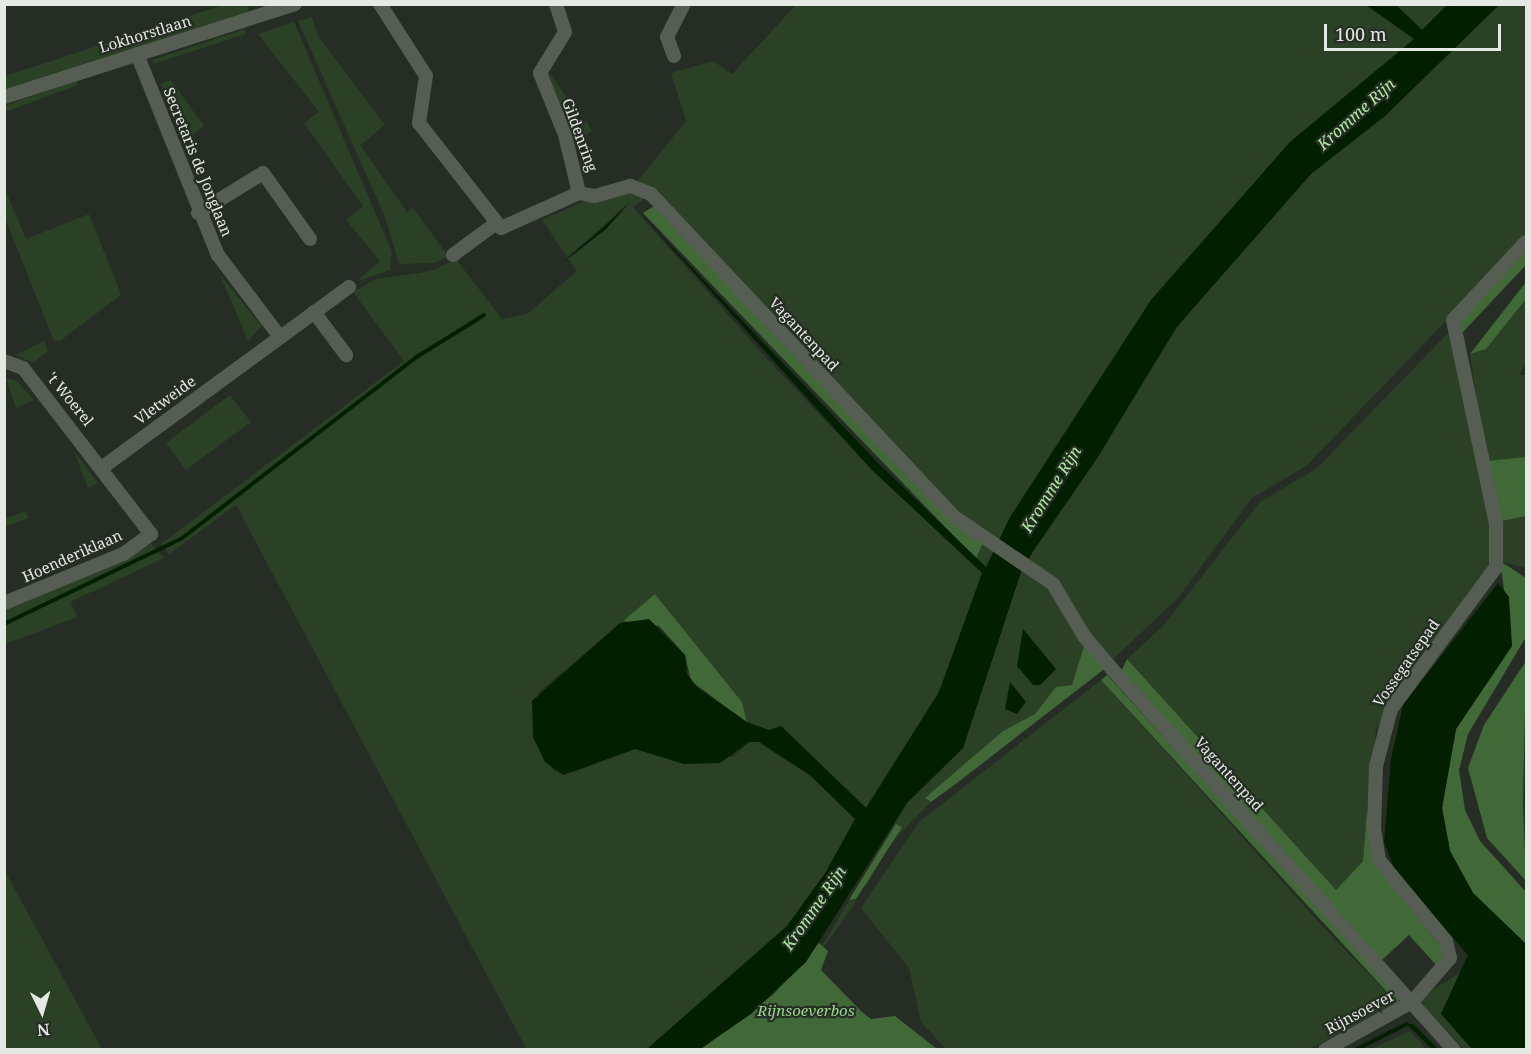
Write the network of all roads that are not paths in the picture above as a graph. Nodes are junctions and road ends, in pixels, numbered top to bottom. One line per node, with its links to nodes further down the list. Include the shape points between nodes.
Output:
1 (295, 4): 5 (street, Lokhorstlaan)
2 (380, 4): 11 (street, via 426,76 419,123)
3 (556, 4): 9 (street, Gildenring, via 565,32 540,73 565,135)
4 (684, 4): 7 (street, via 667,37)
5 (274, 8): 6 (street, Lokhorstlaan)
6 (137, 54): 8 (street, Lokhorstlaan); 10 (street, Secretaris de Jonglaan)
7 (674, 56)
8 (4, 97)
9 (579, 193): 11 (street, Gildenring, via 510,227); 22 (street, Vagantenpad, via 596,196 631,186 651,194 946,509 1053,584 1084,636 1111,668)
10 (198, 213): 12 (street, via 262,173); 17 (street, Secretaris de Jonglaan, via 218,255)
11 (495, 224): 14 (street, Gildenring)
12 (309, 239)
13 (1527, 242): 22 (street, Vossegatsepad, via 1453,320 1462,346 1498,555 1496,567 1391,709 1380,736 1374,805 1379,860 1449,949 1446,967)
14 (453, 255)
15 (349, 286): 16 (street, Vletweide)
16 (314, 312): 17 (street, Vletweide); 18 (street)
17 (280, 337): 20 (street, Vletweide)
18 (346, 355)
19 (4, 361): 20 (street, 't Woerel, via 23,368)
20 (103, 467): 21 (street, Hoenderiklaan, via 151,534 123,554)
21 (4, 603)
22 (1412, 1002): 23 (street, Rijnsoever); 24 (street, Vagantenpad)
23 (1325, 1050)
24 (1454, 1050)

